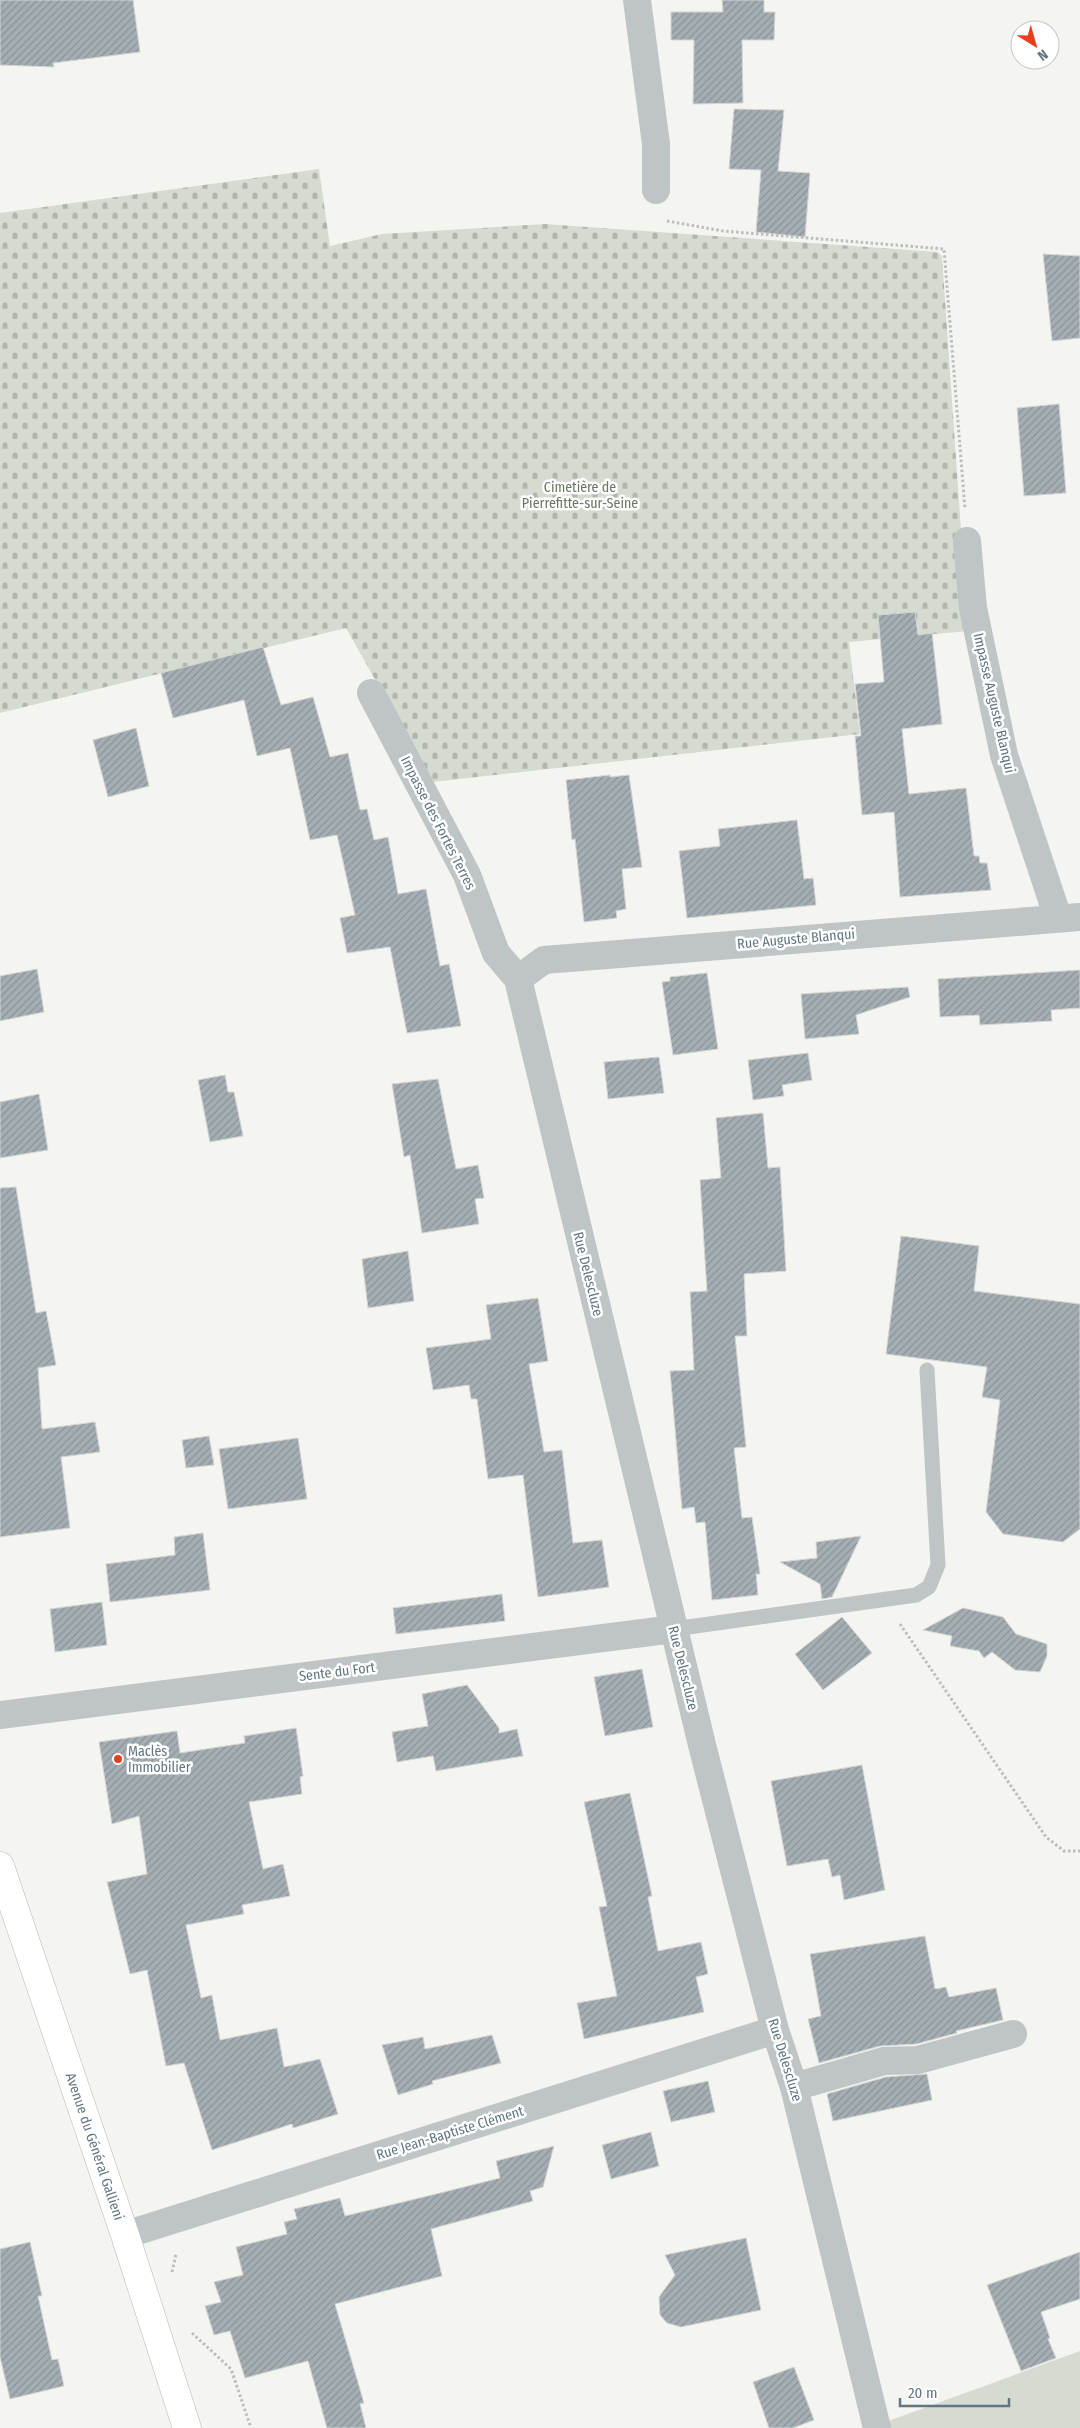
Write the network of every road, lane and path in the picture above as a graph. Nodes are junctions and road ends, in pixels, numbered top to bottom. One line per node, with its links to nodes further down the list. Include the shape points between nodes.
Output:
1 (637, 0): 2 (street, via 656,144)
2 (656, 190): 3 (path, via 668,221 723,231 944,249)
3 (967, 541): 5 (street, Impasse Auguste Blanqui, via 973,608 1004,755)
4 (372, 693): 6 (street, Impasse des Fortes Terres, via 467,875 496,952)
5 (1069, 918): 6 (street, Rue Auguste Blanqui, via 544,960)
6 (518, 978): 9 (street, Rue Delescluze)
7 (927, 1370): 8 (lane, via 938,1565 929,1587 916,1595)
8 (882, 1600): 9 (lane); 11 (path, via 1046,1837 1064,1851)
9 (674, 1630): 10 (street, Sente du Fort); 13 (street, Rue Delescluze)
10 (0, 1715)
11 (1080, 1851)
12 (0, 1866): 17 (street, Avenue du Général Gallieni)
13 (775, 2030): 15 (street, Rue Delescluze); 16 (street, Rue Jean-Baptiste Clément)
14 (1013, 2034): 15 (street, via 918,2060 884,2061)
15 (794, 2087): 22 (street, Rue Delescluze)
16 (166, 2222): 17 (street, Rue Jean-Baptiste Clément); 18 (path, via 176,2254)
17 (125, 2235): 20 (street, Avenue du Général Gallieni)
18 (172, 2275)
19 (188, 2329): 21 (path, via 230,2369)
20 (186, 2428)
21 (252, 2428)
22 (877, 2428)

